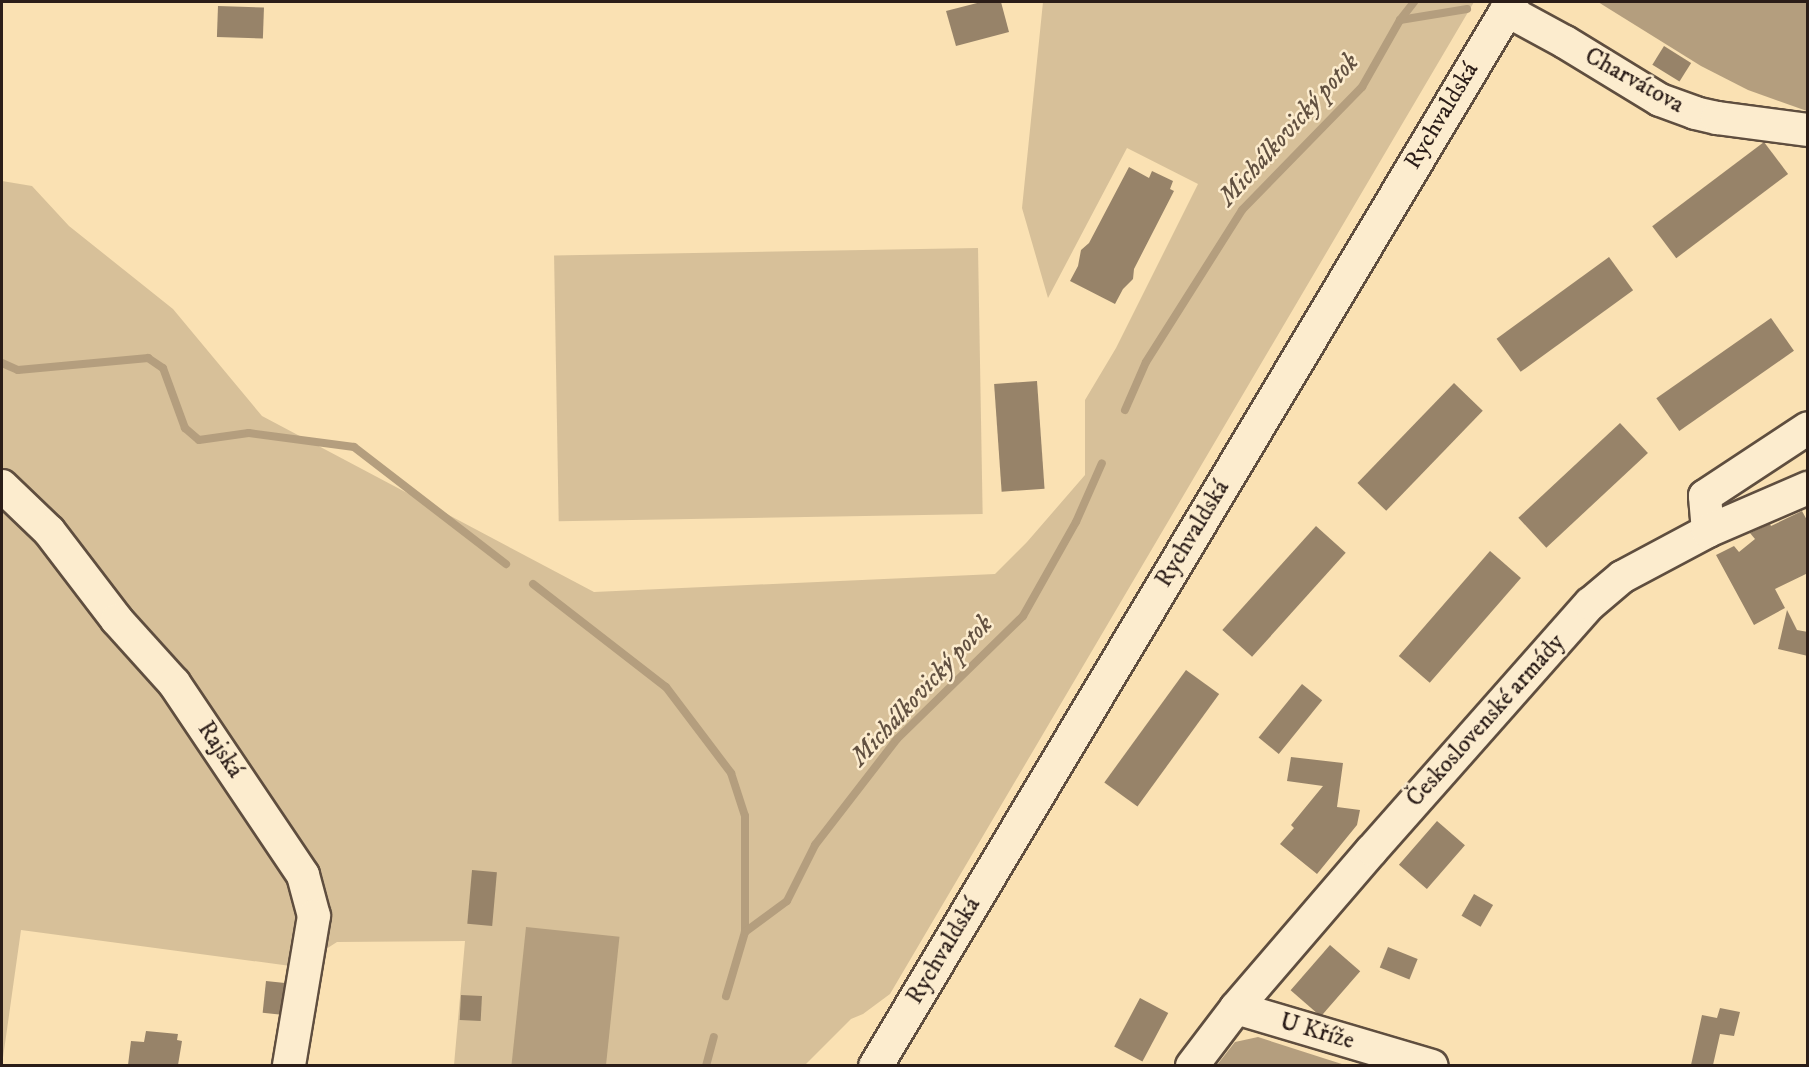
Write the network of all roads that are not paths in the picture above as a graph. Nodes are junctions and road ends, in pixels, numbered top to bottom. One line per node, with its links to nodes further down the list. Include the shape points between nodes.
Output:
1 (1508, 6): 2 (street, Charvátova, via 1660,100 1717,118); 9 (street, Rychvaldská)
2 (1808, 130)
3 (1808, 428): 6 (street, via 1706,496)
4 (2, 486): 8 (street, Rajská, via 49,531 117,620 174,683 303,875 314,915)
5 (1808, 488): 6 (street, Československé armády)
6 (1708, 531): 7 (street, Československé armády, via 1622,577 1590,604)
7 (1236, 1008): 10 (street, Československé armády); 11 (street, U Kříže)
8 (289, 1065)
9 (875, 1065)
10 (1192, 1065)
11 (1432, 1065)

